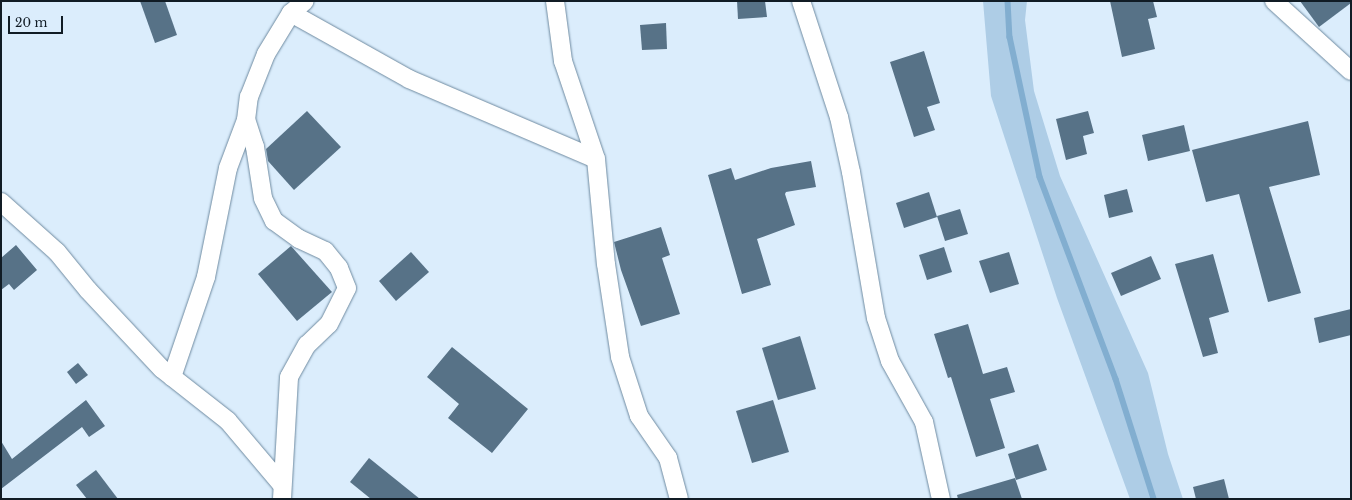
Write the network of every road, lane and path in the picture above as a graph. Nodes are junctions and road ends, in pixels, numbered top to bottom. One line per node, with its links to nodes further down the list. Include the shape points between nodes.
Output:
1 (555, 1): 7 (street, via 563,61)
2 (801, 1): 12 (street, via 839,117 876,318 890,361 924,422)
3 (1274, 1): 5 (street)
4 (298, 7): 6 (street, via 266,54 249,97); 7 (street, via 409,79)
5 (1351, 71)
6 (246, 120): 9 (street, via 228,168 206,277); 10 (street, via 255,147 263,198 274,221 299,239 325,251 339,268 347,288 329,324 307,345 289,377)
7 (596, 159): 11 (street, via 606,264 620,357 639,416 668,458)
8 (1, 202): 9 (street, via 57,252 88,290)
9 (172, 377): 10 (street, via 228,421)
10 (282, 492)
11 (680, 499)
12 (941, 499)

